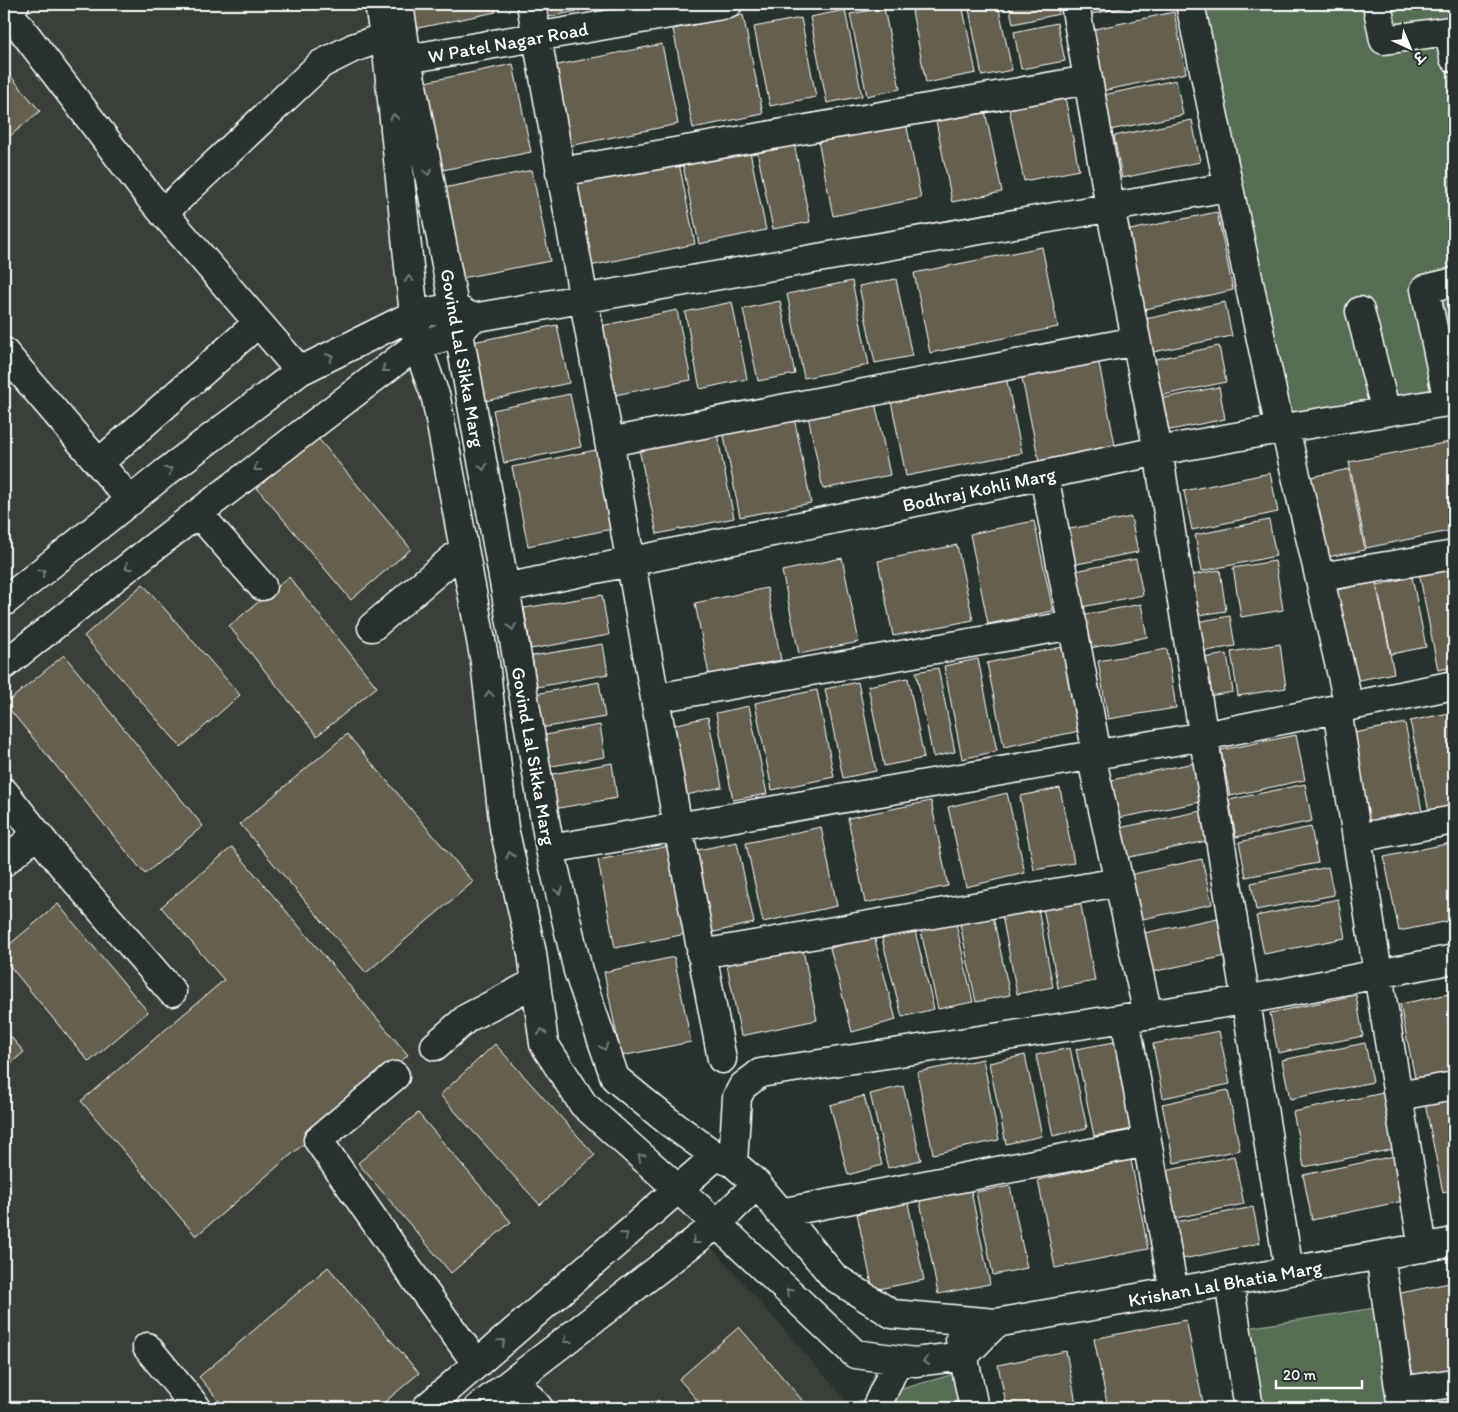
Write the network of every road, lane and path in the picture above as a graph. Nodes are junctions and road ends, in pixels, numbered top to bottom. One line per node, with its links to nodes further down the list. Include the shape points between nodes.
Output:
1 (15, 4): 17 (street, via 7,10)
2 (379, 4): 9 (street, Govind Lal Sikka Marg)
3 (399, 4): 12 (street, Govind Lal Sikka Marg)
4 (530, 4): 10 (street)
5 (728, 4): 10 (street, W Patel Nagar Road)
6 (1075, 4): 13 (street)
7 (1190, 4): 15 (street)
8 (1378, 4): 11 (street, via 1384,40 1449,31)
9 (384, 37): 17 (street, via 321,64); 21 (street, Govind Lal Sikka Marg, one-way to 9)
10 (537, 37): 12 (street, W Patel Nagar Road); 14 (street)
11 (1454, 58)
12 (407, 59): 22 (street, Govind Lal Sikka Marg, one-way to 22)
13 (1088, 80): 14 (street); 16 (street)
14 (560, 172): 19 (street)
15 (1228, 187): 16 (street); 30 (street)
16 (1110, 208): 19 (street); 24 (street)
17 (163, 213): 23 (street)
18 (1454, 282): 28 (street, via 1425,289)
19 (582, 298): 22 (street); 31 (street)
20 (1360, 311): 29 (street)
21 (413, 315): 22 (street); 25 (street, Govind Lal Sikka Marg); 27 (street, one-way to 21)
22 (462, 320): 25 (street); 42 (street, Govind Lal Sikka Marg, one-way to 42)
23 (258, 323): 27 (street); 33 (street)
24 (1136, 341): 31 (street); 32 (street)
25 (417, 345): 36 (street, one-way to 36); 37 (street, Govind Lal Sikka Marg, via 436,398)
26 (4, 352): 33 (street)
27 (300, 372): 35 (street, one-way to 27)
28 (1451, 401): 29 (street, Bodhraj Kohli Marg)
29 (1386, 412): 30 (street, Bodhraj Kohli Marg)
30 (1283, 429): 32 (street, Bodhraj Kohli Marg); 40 (street)
31 (609, 442): 39 (street)
32 (1158, 451): 34 (street, Bodhraj Kohli Marg); 50 (street)
33 (99, 463): 35 (street)
34 (1044, 475): 39 (street, Bodhraj Kohli Marg); 44 (street)
35 (131, 500): 43 (street, one-way to 35)
36 (198, 513): 41 (street); 46 (street, one-way to 46)
37 (464, 549): 45 (street); 63 (street, Govind Lal Sikka Marg, one-way to 37, via 504,828 485,662)
38 (1454, 555): 40 (street)
39 (632, 562): 42 (street, Bodhraj Kohli Marg); 48 (street)
40 (1320, 577): 49 (street)
41 (262, 586)
42 (505, 588): 57 (street, Govind Lal Sikka Marg, one-way to 57)
43 (4, 602)
44 (1073, 625): 48 (street); 51 (street)
45 (372, 626)
46 (4, 665)
47 (1454, 686): 49 (street)
48 (656, 698): 54 (street)
49 (1343, 708): 50 (street); 56 (street)
50 (1204, 736): 51 (street); 65 (street)
51 (1094, 755): 54 (street); 59 (street)
52 (4, 792): 55 (street)
53 (1454, 820): 56 (street)
54 (678, 827): 57 (street); 60 (street)
55 (37, 834): 58 (street); 64 (street)
56 (1357, 838): 62 (street)
57 (550, 849): 73 (street, Govind Lal Sikka Marg, one-way to 73, via 578,971 615,1078 669,1122)
58 (4, 862)
59 (1119, 882): 60 (street); 66 (street)
60 (701, 954): 68 (street)
61 (1454, 959): 62 (street)
62 (1378, 974): 65 (street); 71 (street)
63 (536, 982): 67 (street, via 467,1018); 75 (street, Govind Lal Sikka Marg, one-way to 63, via 583,1104 544,1044)
64 (172, 992)
65 (1246, 1000): 66 (street); 81 (street)
66 (1137, 1016): 72 (street); 73 (street, via 760,1073 743,1086 737,1097)
67 (435, 1046)
68 (722, 1059)
69 (396, 1076): 89 (street, via 318,1140)
70 (1454, 1086): 71 (street)
71 (1398, 1096): 79 (street)
72 (1147, 1142): 76 (street); 83 (street)
73 (725, 1160): 74 (street, Govind Lal Sikka Marg); 75 (street)
74 (756, 1184): 76 (street, Govind Lal Sikka Marg); 77 (street)
75 (678, 1190): 77 (street, Govind Lal Sikka Marg); 89 (street, one-way to 75)
76 (780, 1213): 84 (street, Govind Lal Sikka Marg, via 834,1277 892,1314)
77 (717, 1224): 88 (street, Govind Lal Sikka Marg, one-way to 77, via 855,1354); 90 (street, one-way to 90)
78 (1454, 1242): 79 (street, Krishan Lal Bhatia Marg)
79 (1423, 1248): 80 (street, Krishan Lal Bhatia Marg)
80 (1380, 1255): 81 (street, Krishan Lal Bhatia Marg); 92 (street)
81 (1289, 1271): 82 (street, Krishan Lal Bhatia Marg)
82 (1229, 1282): 83 (street, Krishan Lal Bhatia Marg); 99 (street)
83 (1174, 1292): 85 (street, Krishan Lal Bhatia Marg)
84 (956, 1320): 85 (street, Govind Lal Sikka Marg); 87 (street)
85 (996, 1323): 87 (street)
86 (147, 1347): 93 (street)
87 (964, 1356): 88 (street, Govind Lal Sikka Marg, one-way to 88, via 914,1362); 98 (street)
88 (898, 1360): 97 (street)
89 (477, 1364): 94 (street)
90 (515, 1380): 95 (street); 96 (street)
91 (1454, 1384): 92 (street)
92 (1401, 1400)
93 (197, 1408)
94 (426, 1408)
95 (478, 1408)
96 (539, 1408)
97 (876, 1408)
98 (974, 1408)
99 (1249, 1408)

